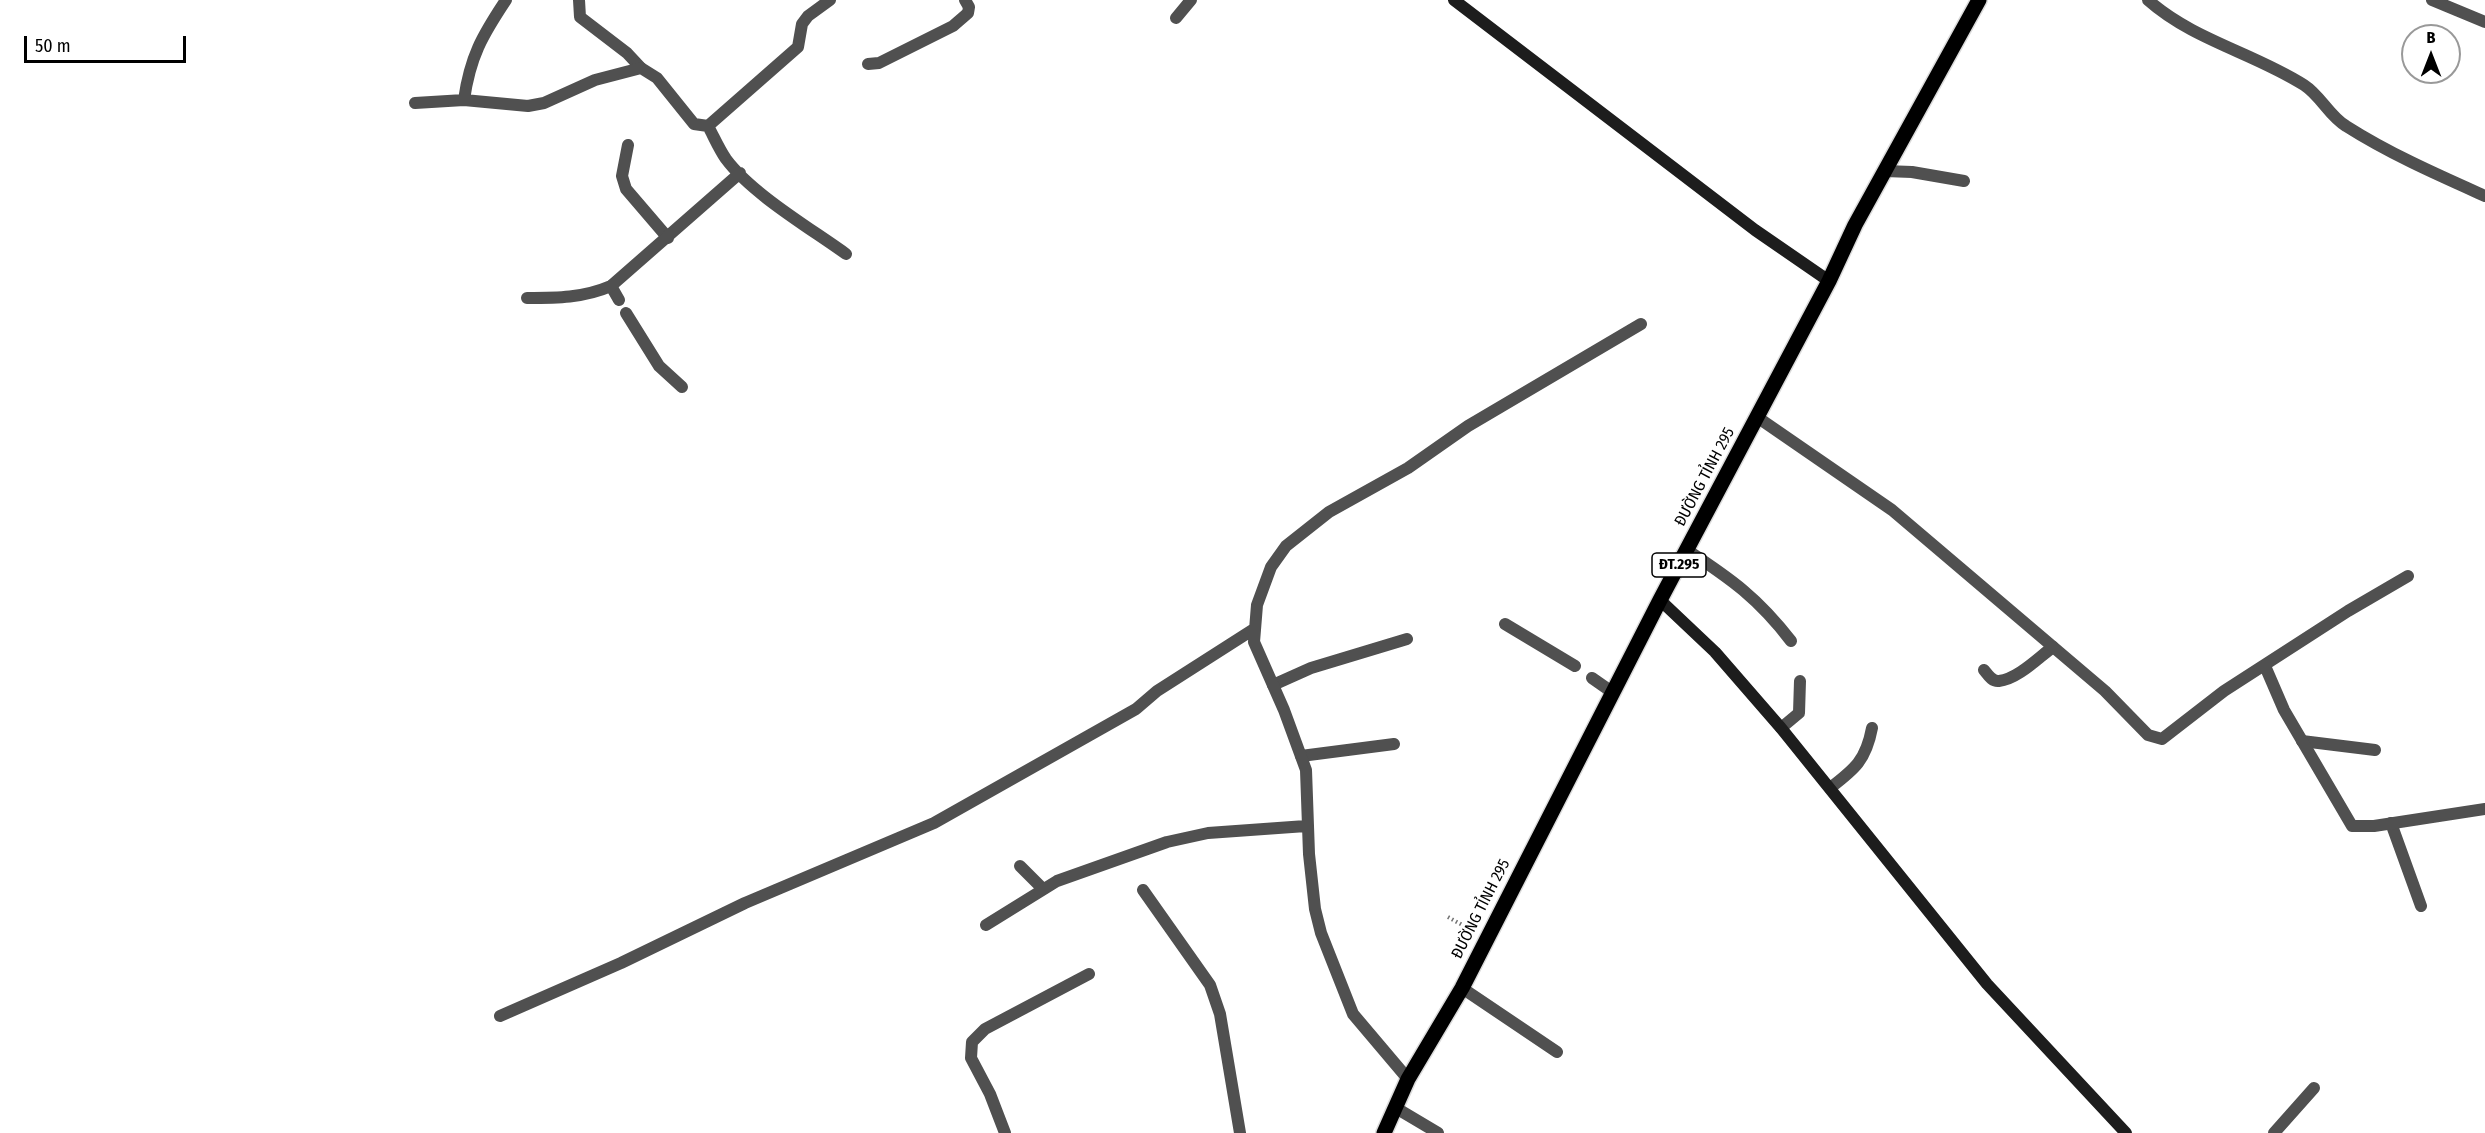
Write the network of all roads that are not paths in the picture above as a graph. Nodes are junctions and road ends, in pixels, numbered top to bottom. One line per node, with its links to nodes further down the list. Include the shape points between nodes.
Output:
1 (506, 0): 14 (street, via 468,68)
2 (579, 0): 13 (street, via 580,16)
3 (830, 0): 16 (street, via 802,24 798,47)
4 (965, 0): 12 (street, via 968,13 953,26 879,63)
5 (1191, 0): 10 (street)
6 (1454, 0): 24 (street, via 1755,230)
7 (1979, 0): 18 (main road, ĐƯỜNG TỈNH 295 / ĐT.295)
8 (2148, 0): 21 (street, via 2217,44 2305,86 2344,125)
9 (2432, 0): 11 (street)
10 (1176, 18)
11 (2485, 22)
12 (868, 64)
13 (641, 68): 14 (street, via 595,80 528,106); 16 (street, via 657,78 694,124)
14 (464, 100): 15 (street)
15 (415, 103)
16 (708, 126): 19 (street)
17 (627, 145): 22 (street, via 622,176 626,189)
18 (1885, 171): 20 (street); 24 (main road, ĐƯỜNG TỈNH 295 / ĐT.295)
19 (740, 173): 22 (street); 23 (street)
20 (1964, 181)
21 (2485, 196)
22 (668, 238): 25 (street)
23 (846, 254)
24 (1830, 281): 31 (main road, ĐƯỜNG TỈNH 295 / ĐT.295)
25 (611, 286): 26 (street, via 563,298); 27 (street)
26 (527, 298)
27 (619, 300)
28 (626, 313): 30 (street, via 659,366)
29 (1641, 324): 36 (street, via 1468,426 1408,468 1329,512 1286,546 1271,567 1257,605)
30 (682, 387)
31 (1757, 417): 32 (main road, ĐƯỜNG TỈNH 295 / ĐT.295); 39 (street, via 1892,510)
32 (1687, 550): 34 (main road, ĐƯỜNG TỈNH 295 / ĐT.295); 38 (street, via 1741,586)
33 (2409, 576): 41 (street)
34 (1660, 600): 46 (main road, ĐƯỜNG TỈNH 295 / ĐT.295); 47 (street, via 1715,652)
35 (1505, 624): 40 (street)
36 (1254, 629): 45 (street, via 1254,642); 64 (street, via 1156,691 1136,709 934,824 745,903)
37 (1407, 639): 45 (street, via 1311,668)
38 (1791, 640)
39 (2053, 647): 41 (street, via 2105,691 2148,735 2162,739 2224,691); 42 (street, via 1999,681 1991,679)
40 (1575, 666)
41 (2265, 666): 49 (street)
42 (1984, 670)
43 (1592, 678): 46 (street)
44 (1800, 681): 47 (street, via 1799,713)
45 (1273, 685): 52 (street)
46 (1612, 692): 63 (main road, ĐƯỜNG TỈNH 295 / ĐT.295)
47 (1781, 728): 53 (street)
48 (1872, 728): 53 (street, via 1869,747 1857,767)
49 (2302, 741): 51 (street); 55 (street, via 2352,826)
50 (1394, 744): 52 (street)
51 (2375, 750)
52 (1301, 756): 56 (street, via 1306,770)
53 (1830, 788): 73 (street, via 1988,984)
54 (2485, 809): 55 (street)
55 (2391, 824): 60 (street)
56 (1306, 826): 58 (street, via 1208,834 1167,842); 66 (street, via 1315,909 1353,1014)
57 (1020, 866): 58 (street)
58 (1044, 889): 61 (street)
59 (1143, 890): 70 (street, via 1210,985 1220,1014)
60 (2421, 906)
61 (986, 925)
62 (1089, 974): 69 (street, via 986,1029 972,1042 971,1058)
63 (1462, 988): 65 (street); 66 (main road, ĐƯỜNG TỈNH 295 / ĐT.295)
64 (500, 1016)
65 (1557, 1052)
66 (1408, 1079): 68 (main road, ĐƯỜNG TỈNH 295 / ĐT.295)
67 (2314, 1088): 74 (street)
68 (1396, 1108): 71 (main road, ĐƯỜNG TỈNH 295 / ĐT.295); 72 (street)
69 (1005, 1133)
70 (1240, 1133)
71 (1384, 1133)
72 (1438, 1133)
73 (2126, 1133)
74 (2274, 1133)

